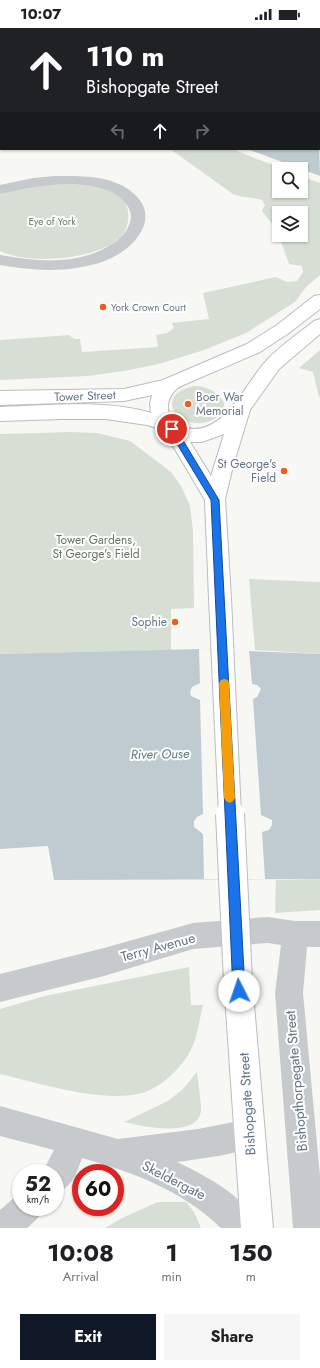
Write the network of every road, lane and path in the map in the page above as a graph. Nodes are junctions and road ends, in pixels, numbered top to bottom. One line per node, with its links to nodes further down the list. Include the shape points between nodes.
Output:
1 (0, 190): 3 (street, via 32,182 94,181 126,194 135,203 139,214 132,236 118,249 104,256 84,262)
2 (0, 260): 3 (street)
3 (24, 265): 4 (street)
4 (0, 266)
5 (320, 300): 7 (main road, Tower Street, via 270,338)
6 (320, 326): 9 (main road, via 267,370)
7 (170, 384): 8 (main road, Tower Street, via 124,395); 11 (main road, via 159,398 158,409)
8 (0, 398)
9 (242, 408): 11 (main road, Tower Street, via 232,419 211,433 191,436); 12 (main road)
10 (0, 414): 11 (main road, Tower Street, via 104,413 148,418)
11 (169, 426): 12 (main road)
12 (215, 500): 16 (main road, Bishopgate Street, bridge, via 238,981)
13 (308, 934): 14 (street, Terry Avenue, via 268,930 193,936); 24 (street, Bishopthorpegate Street, via 295,950 290,968 289,993)
14 (0, 988)
15 (0, 1121): 17 (street, Skeldergate)
16 (250, 1134): 18 (street, Skeldergate, via 198,1144); 23 (main road, Bishopgate Street)
17 (73, 1141): 18 (street, Skeldergate); 19 (street)
18 (119, 1153): 22 (street, Skeldergate, via 210,1197)
19 (64, 1166)
20 (17, 1216): 21 (street)
21 (4, 1228)
22 (244, 1228)
23 (257, 1228)
24 (309, 1228)

